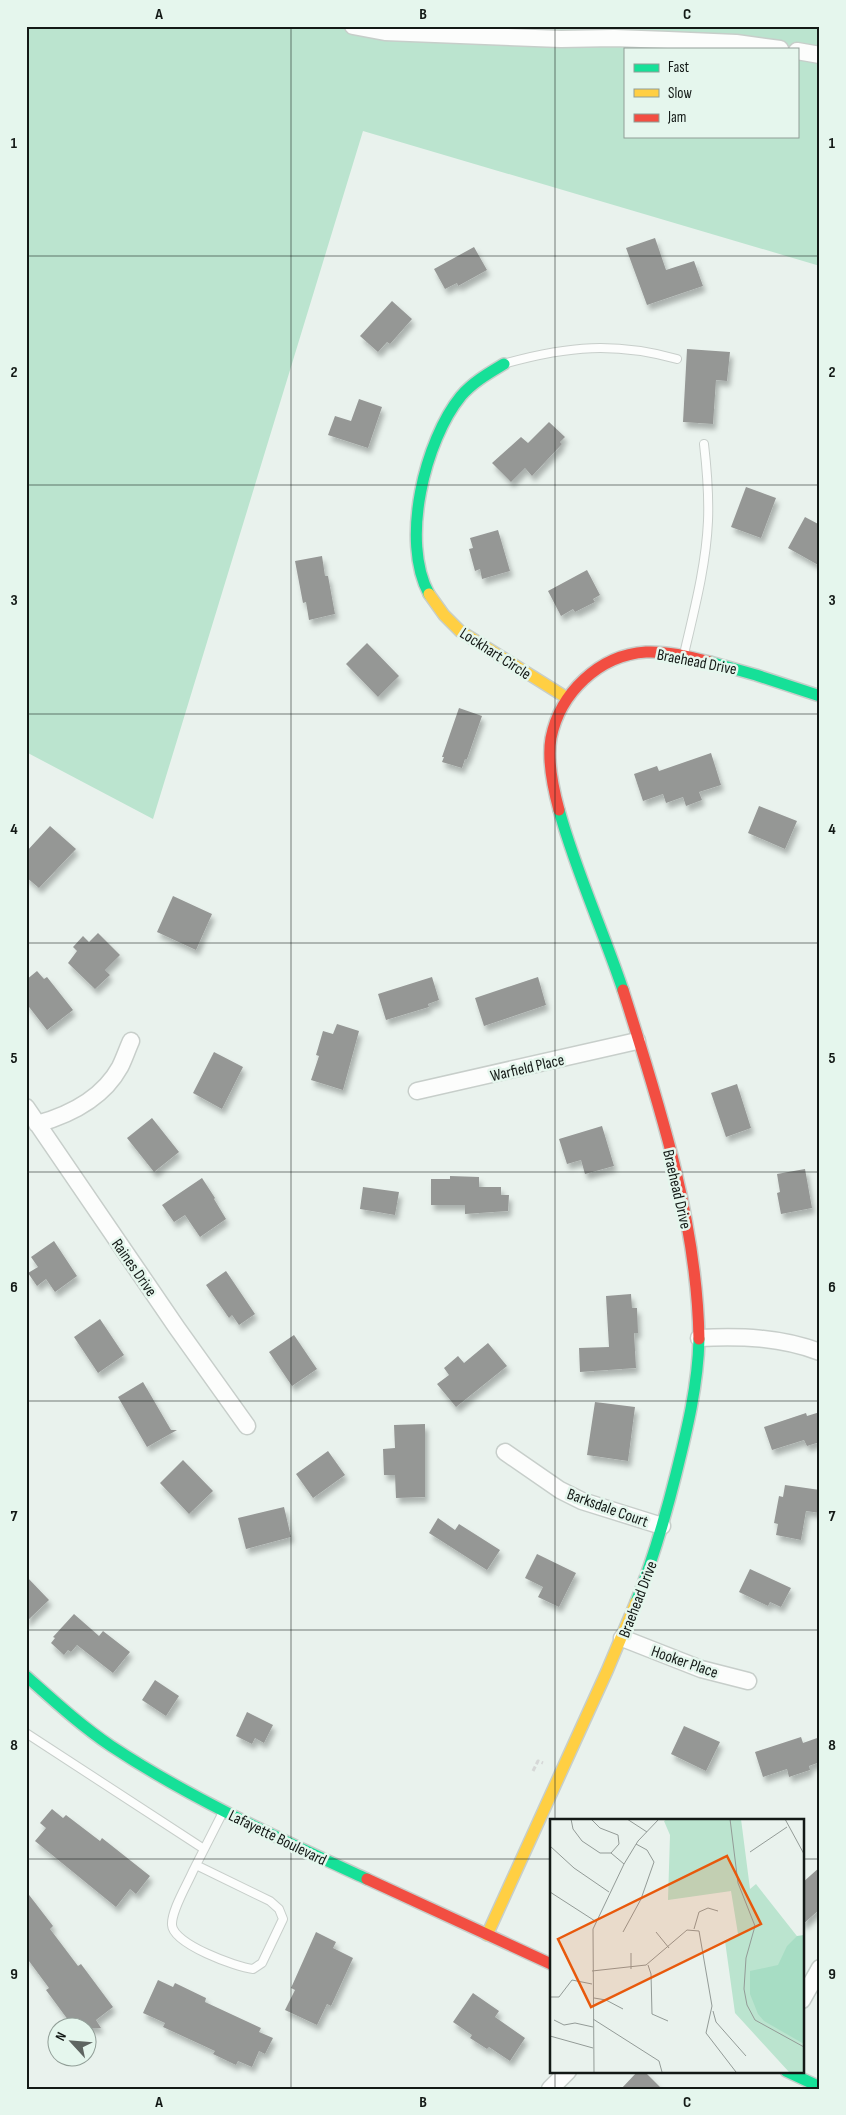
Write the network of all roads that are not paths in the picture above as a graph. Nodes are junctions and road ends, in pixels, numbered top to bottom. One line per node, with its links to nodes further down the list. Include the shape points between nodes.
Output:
1 (353, 26): 2 (street, via 384,32)
2 (492, 31): 3 (street, via 561,39 668,40)
3 (773, 48)
4 (798, 52): 5 (street)
5 (820, 55)
6 (677, 359): 7 (lane, via 632,349 587,348 546,353)
7 (504, 364): 11 (street, Lockhart Circle, via 479,379 461,397 443,424 423,481 418,566 433,600 469,638)
8 (704, 444): 9 (lane, via 708,523)
9 (684, 656): 10 (street, Braehead Drive, via 759,675); 11 (street, Braehead Drive, via 648,652 612,660 591,673)
10 (820, 696)
11 (567, 698): 13 (street, Braehead Drive, via 556,718 551,740 554,792 579,875 609,948)
12 (131, 1041): 16 (street, via 120,1067 98,1093 78,1108)
13 (637, 1041): 14 (street, Warfield Place); 17 (street, Braehead Drive, via 658,1106 682,1204 697,1291)
14 (417, 1091)
15 (26, 1107): 16 (street, Raines Drive)
16 (37, 1124): 19 (street, Raines Drive)
17 (699, 1338): 18 (street, via 743,1336 772,1339); 21 (street, Braehead Drive, via 693,1397)
18 (820, 1352)
19 (247, 1426)
20 (506, 1452): 21 (street, Barksdale Court, via 560,1490 582,1501)
21 (662, 1526): 22 (street, Braehead Drive, via 652,1562)
22 (622, 1638): 24 (street, Hooker Place, via 701,1669); 29 (street, Braehead Drive)
23 (26, 1676): 26 (street, Lafayette Boulevard, via 110,1745 160,1777)
24 (748, 1681)
25 (26, 1733): 27 (lane)
26 (224, 1811): 27 (lane); 29 (street, Lafayette Boulevard)
27 (204, 1849): 28 (lane)
28 (196, 1865): 28 (lane, via 172,1918 172,1928 177,1936 195,1947 241,1968 253,1969 262,1963 283,1919 279,1909 270,1901)
29 (487, 1935): 30 (street, Lafayette Boulevard)
30 (550, 1964)
31 (820, 1968): 32 (street)
32 (804, 1996)
33 (567, 2072): 36 (street)
34 (788, 2072): 35 (street)
35 (820, 2087)
36 (550, 2089)

